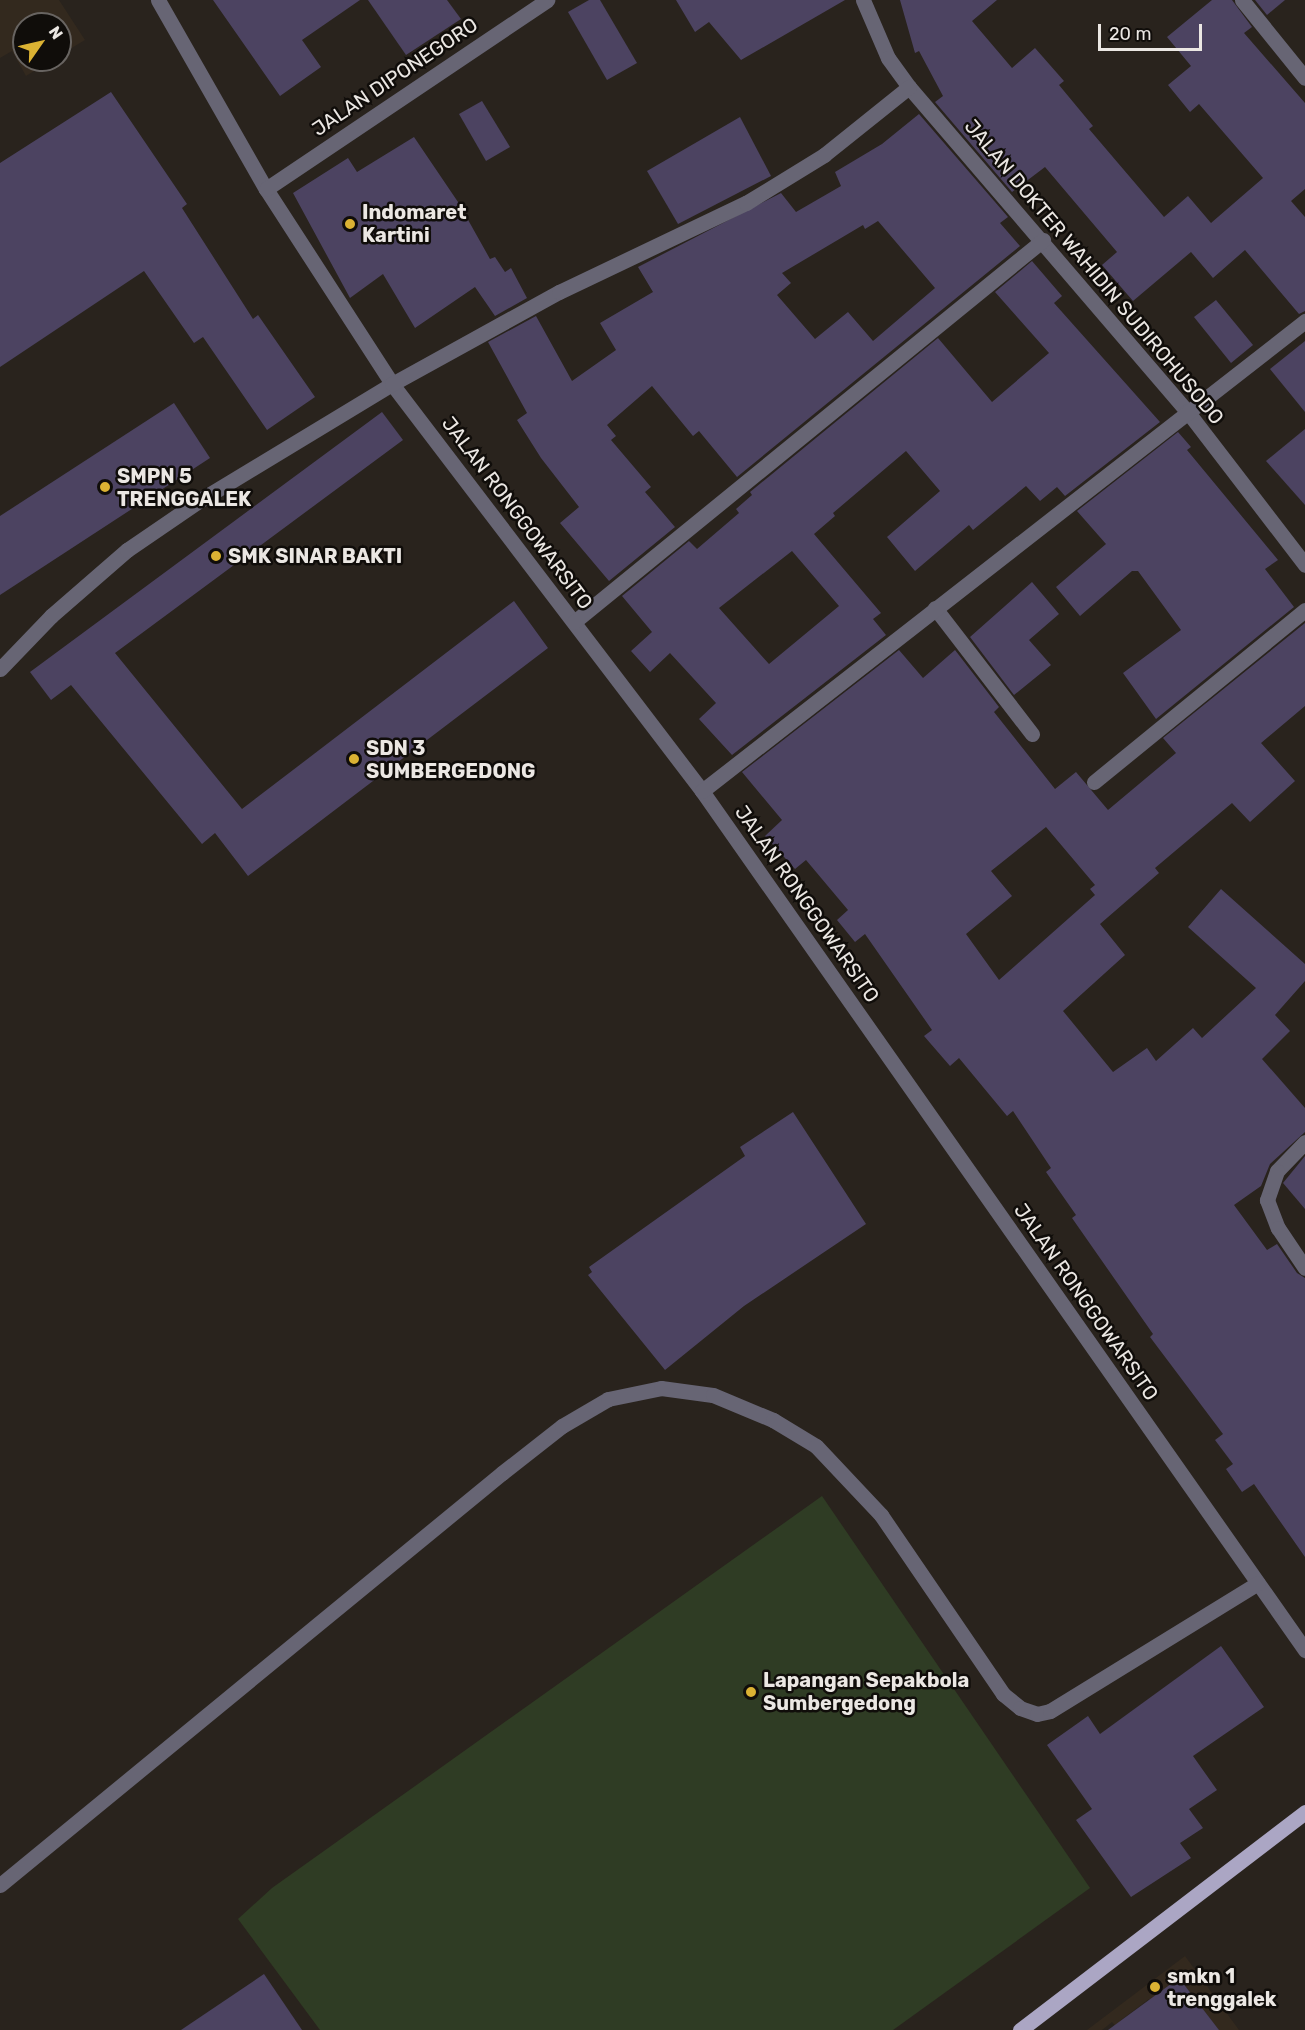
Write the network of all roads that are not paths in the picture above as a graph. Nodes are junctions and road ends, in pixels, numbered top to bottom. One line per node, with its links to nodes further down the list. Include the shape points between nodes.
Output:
1 (158, 0): 7 (street, JALAN RONGGOWARSITO)
2 (863, 0): 6 (street, JALAN DOKTER WAHIDIN SUDIROHUSODO, via 888,58)
3 (1242, 0): 5 (street)
4 (538, 3): 7 (street, JALAN DIPONEGORO)
5 (1305, 78)
6 (909, 87): 8 (street, JALAN DOKTER WAHIDIN SUDIROHUSODO); 10 (street, via 824,155 746,203 559,292)
7 (266, 189): 10 (street, JALAN RONGGOWARSITO)
8 (1043, 240): 11 (street, JALAN DOKTER WAHIDIN SUDIROHUSODO); 15 (street)
9 (1305, 321): 11 (street)
10 (392, 384): 15 (street, JALAN RONGGOWARSITO); 16 (street, via 197,501 127,550)
11 (1187, 411): 12 (street, JALAN DOKTER WAHIDIN SUDIROHUSODO); 13 (street)
12 (1305, 565)
13 (935, 608): 17 (street); 19 (street)
14 (1305, 610): 18 (street)
15 (574, 622): 19 (street, JALAN RONGGOWARSITO)
16 (5, 663)
17 (1032, 734)
18 (1094, 782)
19 (702, 791): 22 (street, JALAN RONGGOWARSITO)
20 (1305, 1142): 21 (street, via 1276,1171 1267,1200 1278,1228)
21 (1305, 1268)
22 (1258, 1582): 23 (street, JALAN RONGGOWARSITO); 25 (street, via 1050,1711 1037,1714 1020,1708 1003,1694 881,1515 816,1446 773,1420 713,1395 661,1388 608,1399 562,1426 511,1466)
23 (1305, 1650)
24 (1305, 1812): 26 (main road)
25 (0, 1885)
26 (1020, 2030)

